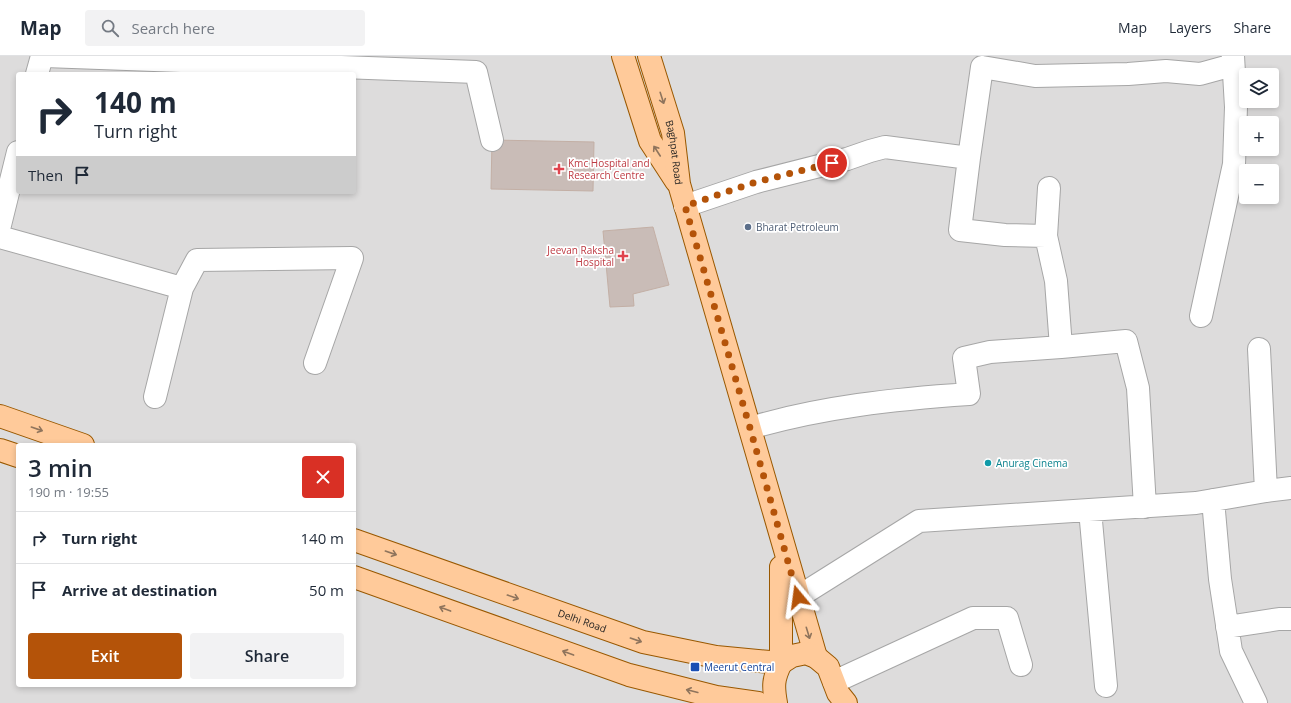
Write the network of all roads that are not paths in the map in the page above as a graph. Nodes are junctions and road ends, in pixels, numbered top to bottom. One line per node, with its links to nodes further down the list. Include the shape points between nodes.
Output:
1 (42, 56): 9 (street)
2 (45, 56): 8 (street)
3 (145, 58): 5 (street); 8 (street)
4 (650, 58): 7 (main road); 13 (main road, Baghpat Road, one-way to 13, via 673,133)
5 (272, 60): 10 (street, via 476,72)
6 (1233, 60): 11 (street, via 1200,74 1166,71 1036,76 982,67); 20 (street, via 1236,106 1234,164)
7 (625, 61): 13 (main road, one-way to 7, via 650,141)
8 (103, 66)
9 (38, 72)
10 (492, 140)
11 (969, 158): 15 (street, via 885,148 756,182); 18 (street, via 960,230)
12 (16, 160): 16 (street)
13 (679, 184): 15 (main road, Baghpat Road)
14 (1049, 188): 18 (street)
15 (685, 206): 26 (main road, Baghpat Road)
16 (0, 224)
17 (0, 236): 19 (street)
18 (1046, 236): 21 (street, via 1056,281)
19 (182, 288): 23 (street, via 197,260 352,258); 24 (street)
20 (1201, 316)
21 (1061, 347): 26 (street, via 990,352 964,358 969,394 886,401 776,420); 33 (street, via 1126,340 1138,388)
22 (1259, 349): 31 (street)
23 (315, 363)
24 (155, 398)
25 (0, 416): 27 (main road, one-way to 27)
26 (750, 428): 36 (main road, Baghpat Road)
27 (77, 443)
28 (0, 450): 29 (main road)
29 (16, 455)
30 (1291, 488): 31 (street)
31 (1266, 491): 32 (street)
32 (1214, 500): 33 (street); 40 (street, via 1220,579)
33 (1145, 506): 34 (street)
34 (1090, 510): 38 (street, via 919,521); 45 (street)
35 (356, 541): 42 (main road, Delhi Road, one-way to 42, via 643,642 716,657)
36 (782, 541): 38 (main road, Baghpat Road); 42 (main road)
37 (356, 578): 46 (main road, one-way to 37, via 716,697 629,675)
38 (798, 597): 41 (main road, Baghpat Road, one-way to 41)
39 (1291, 619): 40 (street)
40 (1227, 627): 49 (street, via 1231,651)
41 (816, 657): 42 (main road, via 806,653 792,656); 44 (main road, Baghpat Road, via 828,667)
42 (781, 663): 47 (main road, via 774,676)
43 (1021, 665): 44 (street, via 1007,618 973,618)
44 (834, 682): 48 (main road, Baghpat Road)
45 (1106, 686)
46 (758, 703)
47 (776, 703)
48 (846, 703)
49 (1256, 703)

